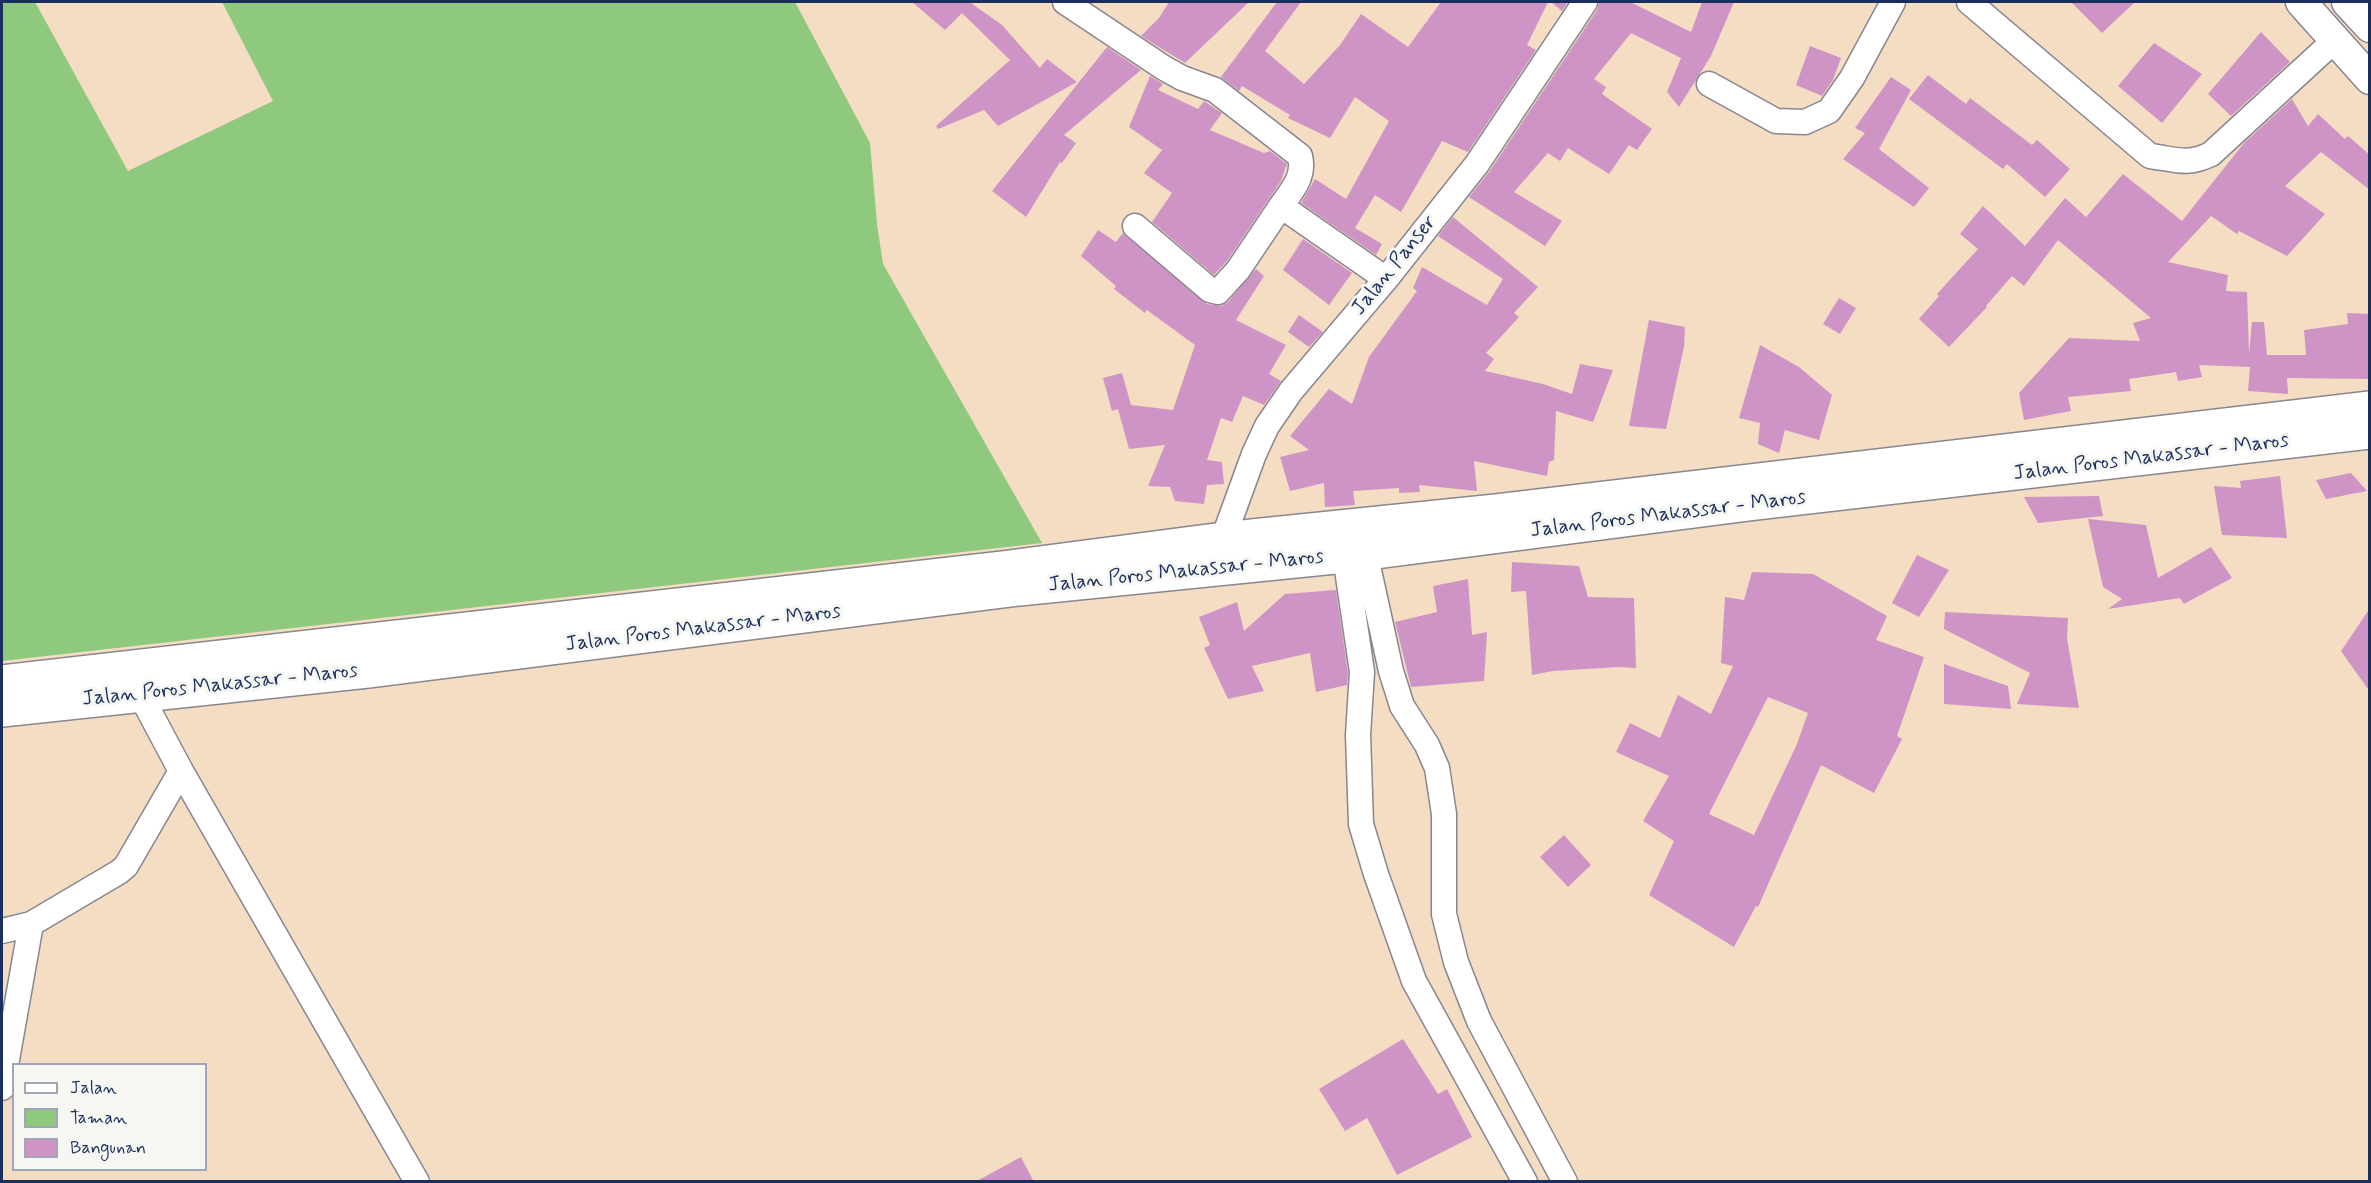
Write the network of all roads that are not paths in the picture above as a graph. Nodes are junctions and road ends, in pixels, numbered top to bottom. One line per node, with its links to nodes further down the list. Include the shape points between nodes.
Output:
1 (1065, 2): 11 (street, via 1164,68 1215,90 1299,156 1303,168 1300,177)
2 (1585, 2): 13 (street, Jalan Panser, via 1477,164)
3 (1893, 2): 10 (street, via 1852,78 1829,111 1805,122 1776,121)
4 (1969, 2): 8 (street, via 2150,156 2184,161 2195,162 2211,154)
5 (2301, 2): 8 (street)
6 (2347, 2): 7 (street)
7 (2370, 27)
8 (2335, 40): 9 (street)
9 (2370, 79)
10 (1709, 84)
11 (1281, 206): 12 (street, via 1238,270 1218,292 1210,290); 13 (street)
12 (1135, 226)
13 (1386, 279): 16 (street, Jalan Panser, via 1291,391 1267,426)
14 (2370, 408): 16 (highway, Jalan Poros Makassar - Maros, via 1508,510)
15 (2370, 432): 17 (highway, Jalan Poros Makassar - Maros)
16 (1223, 539): 18 (highway, Jalan Poros Makassar - Maros)
17 (1355, 554): 18 (highway, Jalan Poros Makassar - Maros); 27 (street, via 1362,672 1358,735 1361,824 1414,981); 28 (street, via 1402,706 1437,768 1444,814 1444,914 1456,962 1479,1021)
18 (311, 661): 19 (highway, Jalan Poros Makassar - Maros); 20 (highway, Jalan Poros Makassar - Maros)
19 (2, 682)
20 (140, 694): 21 (highway, Jalan Poros Makassar - Maros); 22 (street)
21 (2, 710)
22 (181, 771): 23 (street, via 126,866); 26 (street)
23 (31, 924): 24 (street); 25 (street)
24 (2, 931)
25 (2, 1089)
26 (417, 1182)
27 (1525, 1182)
28 (1565, 1182)

